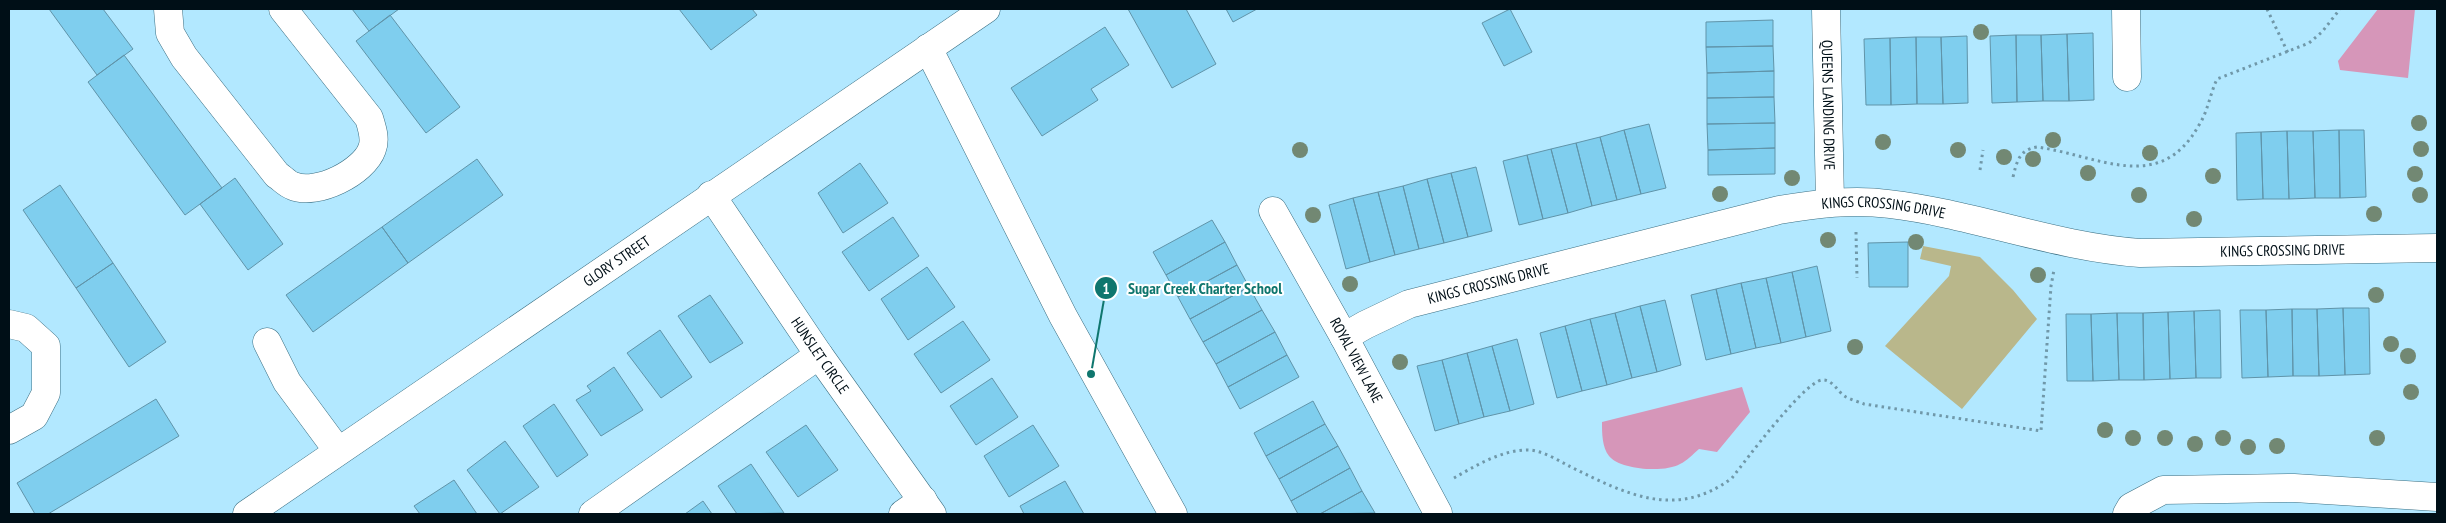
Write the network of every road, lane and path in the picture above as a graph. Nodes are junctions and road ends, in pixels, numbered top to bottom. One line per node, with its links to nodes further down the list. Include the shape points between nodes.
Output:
1 (168, 9): 2 (street, via 170,34 184,57 277,174 294,186 314,188 332,184 367,159 373,147 369,118)
2 (283, 9)
3 (986, 9): 8 (street, GLORY STREET)
4 (1826, 9): 15 (street, QUEENS LANDING DRIVE)
5 (2126, 9): 10 (street)
6 (2267, 9): 9 (path)
7 (2340, 9): 9 (path, via 2322,32)
8 (928, 48): 14 (street, GLORY STREET); 33 (street, via 1063,316)
9 (2288, 53): 13 (path, via 2218,79 2190,140 2165,162 2148,166 2111,166 2037,147 2028,148 2017,159)
10 (2127, 77)
11 (1983, 150): 12 (path)
12 (1980, 170)
13 (2013, 177)
14 (711, 195): 24 (street, HUNSLET CIRCLE); 26 (street, GLORY STREET)
15 (1830, 202): 18 (street, KINGS CROSSING DRIVE, via 1888,203 1939,211 2122,252); 22 (street, KINGS CROSSING DRIVE, via 1779,210 1409,304)
16 (1273, 211): 22 (street, ROYAL VIEW LANE)
17 (1855, 224): 20 (path)
18 (2437, 248)
19 (2056, 263): 27 (path, via 2051,286 2041,431 1864,404 1846,397 1829,381 1822,380 1812,384 1793,403 1732,478 1720,487 1696,496 1655,501 1626,492 1545,454 1524,450 1480,464)
20 (1858, 278)
21 (9, 324): 25 (street, via 26,328 46,346 46,392 34,416)
22 (1344, 337): 30 (street, ROYAL VIEW LANE)
23 (267, 342): 26 (street, via 287,382)
24 (819, 355): 29 (street, HUNSLET CIRCLE); 32 (street)
25 (9, 430)
26 (338, 452): 31 (street, GLORY STREET)
27 (1447, 482)
28 (2437, 497): 34 (street, via 2294,488 2163,490 2131,507)
29 (919, 510)
30 (1438, 513)
31 (247, 514)
32 (593, 514)
33 (1173, 514)
34 (2127, 514)

